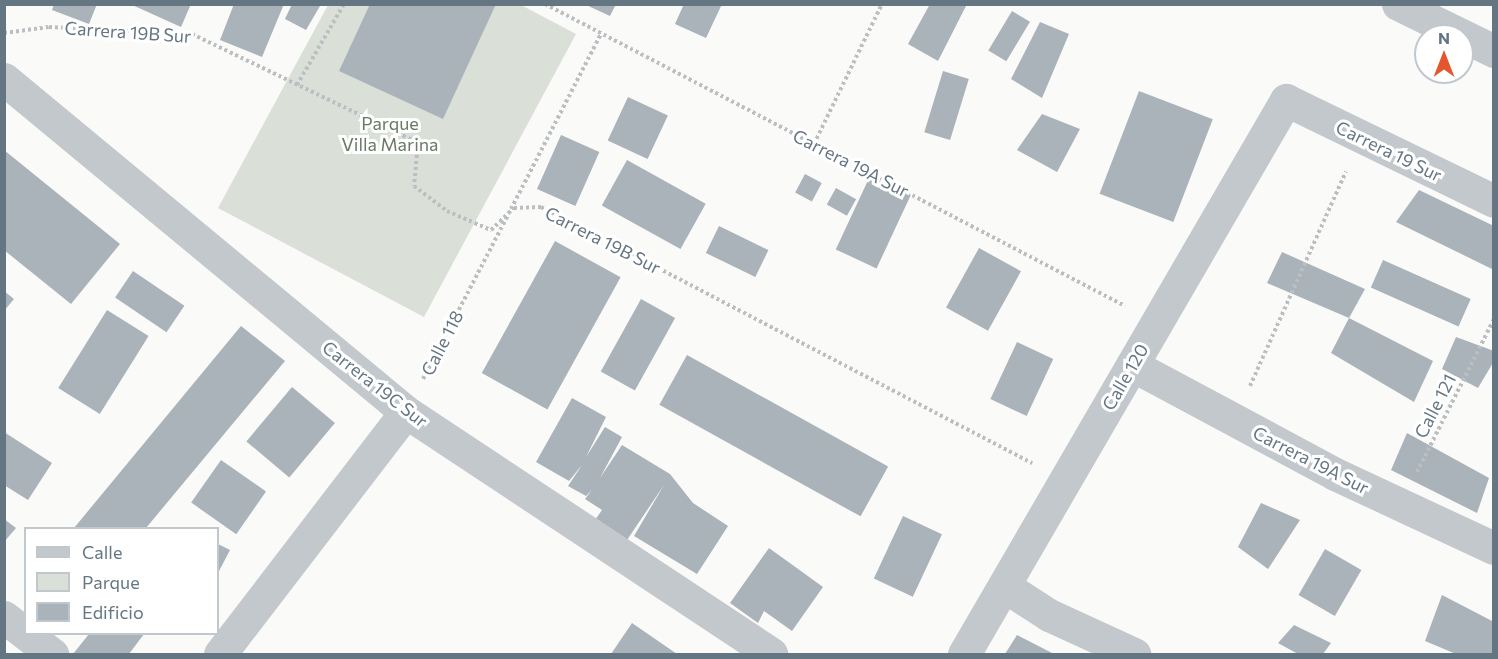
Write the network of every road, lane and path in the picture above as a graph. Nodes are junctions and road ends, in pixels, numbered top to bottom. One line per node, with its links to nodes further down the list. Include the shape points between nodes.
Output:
1 (344, 4): 9 (path)
2 (545, 4): 6 (path, Carrera 19A Sur)
3 (882, 4): 12 (path)
4 (1398, 4): 7 (street)
5 (4, 33): 9 (path, Carrera 19B Sur, via 49,27 192,34)
6 (601, 34): 12 (path, Carrera 19A Sur); 14 (path, Calle 118)
7 (1494, 51)
8 (4, 80): 18 (street, Carrera 19C Sur)
9 (297, 85): 14 (path, Carrera 19B Sur, via 418,143 414,186 447,211 491,230)
10 (1286, 100): 11 (street, Carrera 19 Sur); 16 (street, Calle 120)
11 (1361, 137): 13 (street, Carrera 19 Sur); 19 (path)
12 (814, 144): 16 (path, Carrera 19A Sur)
13 (1494, 201)
14 (510, 212): 18 (path, Calle 118); 20 (path, Carrera 19B Sur, via 541,207)
15 (1494, 320): 21 (path, Calle 121)
16 (1156, 322): 17 (street, Calle 120)
17 (1131, 365): 19 (street, Carrera 19A Sur); 20 (street, Calle 120)
18 (406, 412): 28 (street); 29 (street, Carrera 19C Sur)
19 (1234, 421): 21 (street, Carrera 19A Sur)
20 (1065, 480): 23 (street, Calle 120)
21 (1400, 505): 22 (street, Carrera 19A Sur)
22 (1494, 548)
23 (1004, 586): 30 (street, Calle 120); 31 (street, via 1049,615)
24 (4, 617): 25 (street)
25 (24, 632)
26 (27, 635): 27 (street)
27 (52, 654)
28 (220, 654)
29 (771, 654)
30 (964, 654)
31 (1134, 654)

